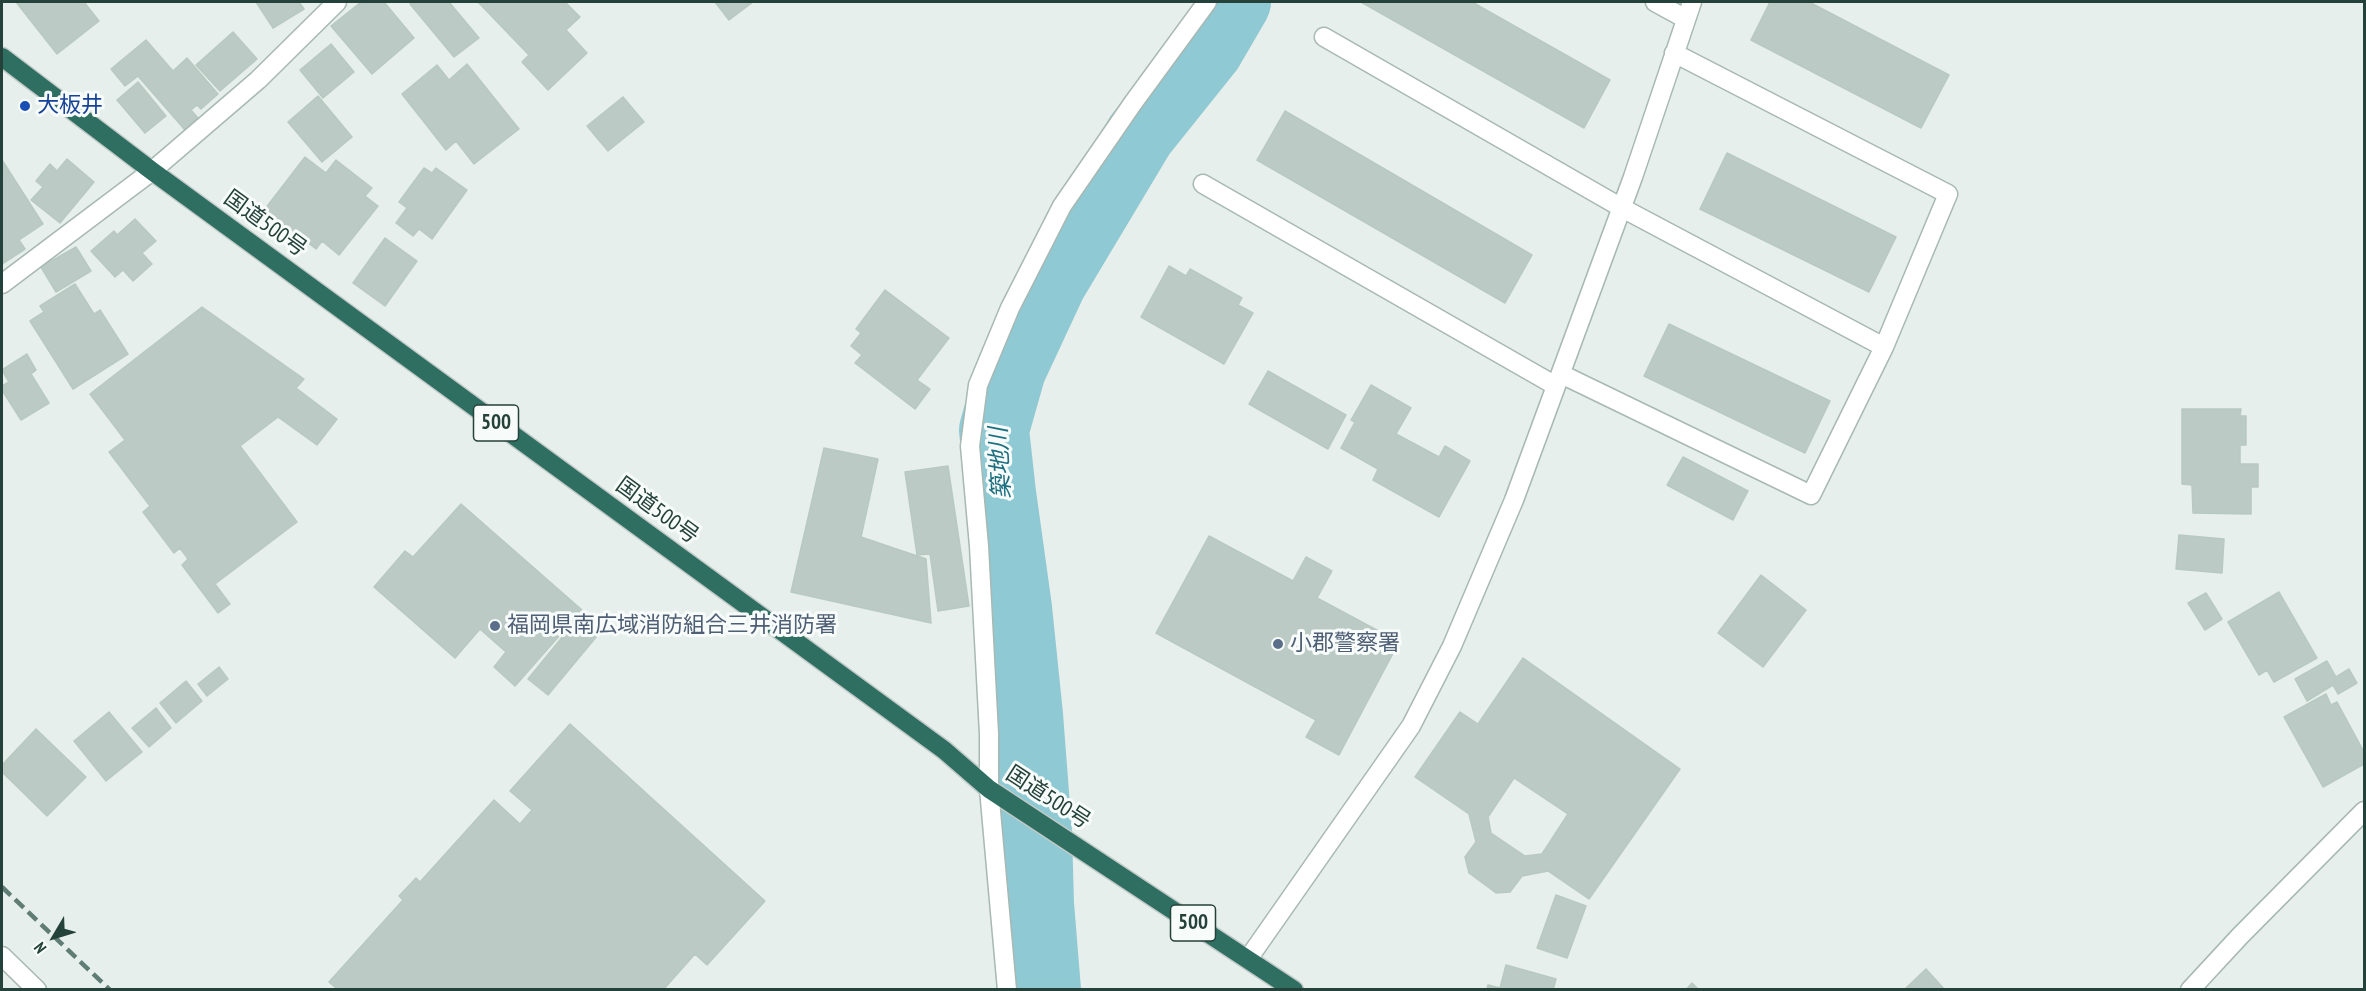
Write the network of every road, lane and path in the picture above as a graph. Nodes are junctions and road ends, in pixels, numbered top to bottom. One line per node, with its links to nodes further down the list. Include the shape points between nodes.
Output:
1 (337, 2): 9 (street, via 258,80)
2 (1207, 2): 15 (street, via 1062,206 1010,308 978,385 969,446 979,546 989,734)
3 (1655, 2): 5 (street)
4 (1692, 2): 5 (street)
5 (1686, 19): 7 (street)
6 (1324, 37): 11 (street)
7 (1674, 53): 11 (street); 13 (street, via 1948,194)
8 (2, 57): 9 (highway, 国道500号 / 500)
9 (152, 171): 12 (street); 15 (highway, 国道500号 / 500, via 944,750)
10 (1203, 184): 14 (street)
11 (1622, 207): 13 (street); 14 (street)
12 (2, 284)
13 (1884, 347): 14 (street, via 1811,495)
14 (1558, 380): 18 (street, via 1514,500 1456,636 1412,726)
15 (988, 789): 18 (highway, 国道500号 / 500); 20 (street)
16 (2364, 811): 22 (street)
17 (2, 956): 19 (street)
18 (1248, 959): 21 (highway, 国道500号 / 500)
19 (37, 990)
20 (1006, 990)
21 (1294, 990)
22 (2190, 990)

